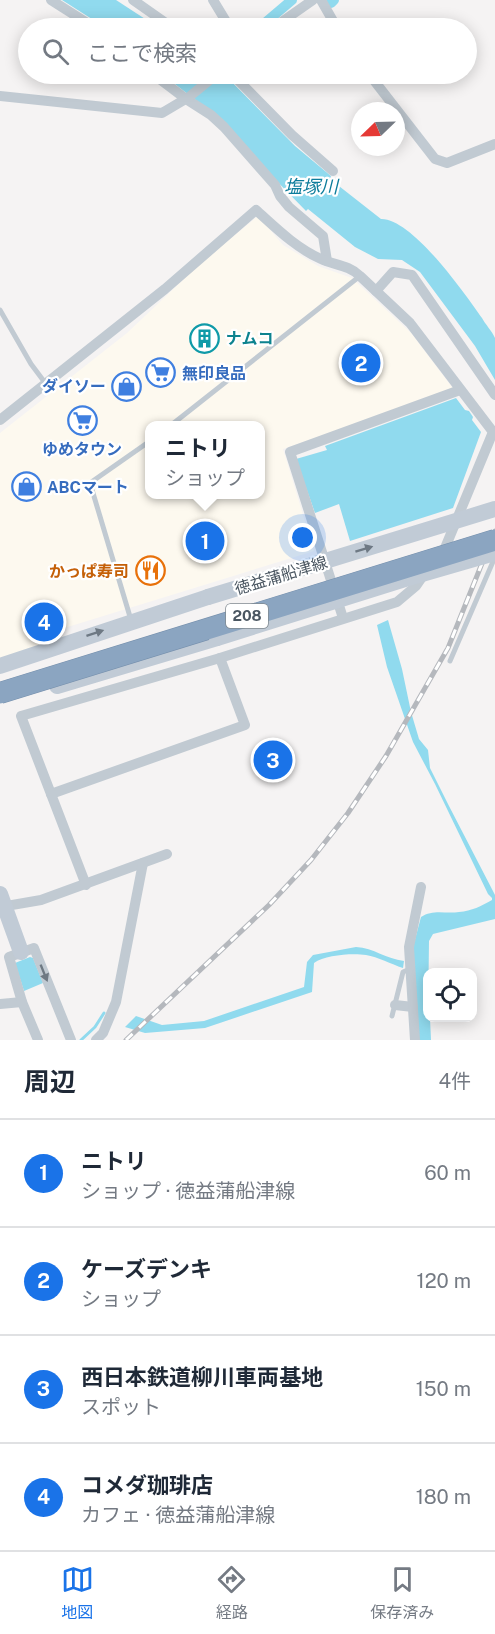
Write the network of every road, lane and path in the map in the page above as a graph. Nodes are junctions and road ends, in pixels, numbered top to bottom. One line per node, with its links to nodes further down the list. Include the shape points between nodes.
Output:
1 (51, 0): 6 (street)
2 (133, 0): 7 (street)
3 (213, 0): 8 (street)
4 (313, 0): 9 (street)
5 (321, 0): 10 (street)
6 (79, 18)
7 (159, 18)
8 (224, 18)
9 (287, 18)
10 (331, 18)
11 (167, 84): 16 (street)
12 (205, 84): 16 (street)
13 (242, 84): 18 (street)
14 (377, 84): 17 (street, via 435,159 447,163)
15 (0, 96): 16 (street, via 162,113)
16 (187, 98): 19 (street, via 225,127 275,184 289,207 323,236)
17 (495, 144)
18 (333, 171)
19 (327, 261): 20 (street); 23 (street, via 286,238 256,210 165,290)
20 (360, 276): 21 (street); 27 (lane)
21 (376, 291): 24 (street, via 410,323); 25 (street, via 393,272 412,275)
22 (0, 310): 23 (lane)
23 (46, 384): 26 (street)
24 (460, 390): 32 (street, via 493,432 445,548 416,586 398,602); 32 (street, via 290,452)
25 (495, 395)
26 (0, 420)
27 (176, 421)
28 (145, 444): 33 (lane, via 90,483)
29 (495, 509): 33 (main road, 徳益蒲船津線, one-way to 29, bridge)
30 (495, 540): 38 (highway, 208, bridge)
31 (495, 555): 35 (lane); 37 (main road, bridge)
32 (343, 618): 34 (street)
33 (132, 621): 36 (main road, 徳益蒲船津線, one-way to 33)
34 (220, 658): 39 (street); 41 (street, via 245,725)
35 (450, 662)
36 (0, 666)
37 (76, 680): 39 (street); 40 (main road)
38 (0, 693)
39 (82, 698): 41 (street, via 21,716)
40 (0, 704)
41 (51, 794): 44 (street)
42 (167, 854): 43 (street)
43 (143, 863): 44 (street); 55 (street, via 116,1002)
44 (86, 885): 46 (street, via 42,900)
45 (421, 887): 48 (street, via 410,947)
46 (1, 902): 47 (main road)
47 (21, 952): 49 (street, via 9,957); 54 (street, one-way to 54, via 34,948)
48 (411, 969): 51 (street); 52 (lane, via 403,972)
49 (22, 1002): 50 (street); 53 (street)
50 (0, 1004)
51 (414, 1007): 52 (street); 56 (street)
52 (394, 1010)
53 (38, 1040)
54 (71, 1040)
55 (96, 1040)
56 (415, 1040)

